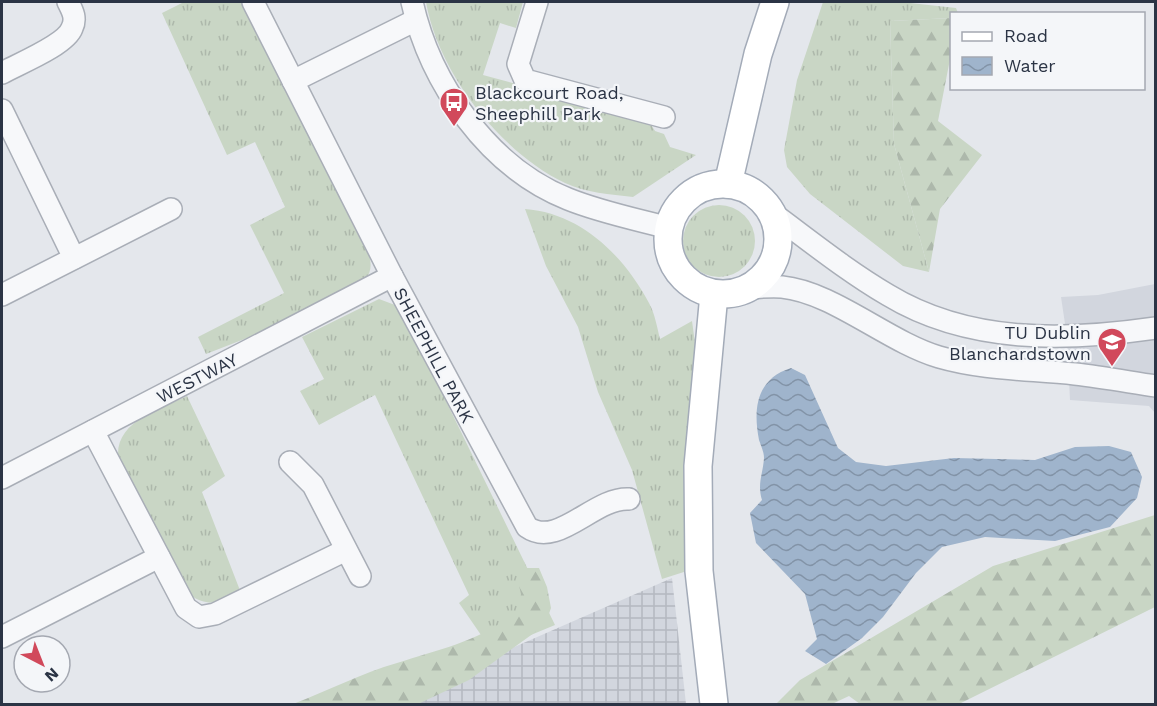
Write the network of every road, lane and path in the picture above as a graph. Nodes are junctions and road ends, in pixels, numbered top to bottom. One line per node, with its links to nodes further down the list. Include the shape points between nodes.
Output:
1 (68, 2): 6 (street, via 74,15 70,33)
2 (253, 2): 7 (street, SHEEPHILL PARK)
3 (537, 2): 9 (street, via 518,64 525,80)
4 (775, 2): 10 (main road, via 758,54)
5 (414, 11): 7 (street); 13 (street, via 429,55 449,93 505,160 566,198)
6 (2, 73)
7 (293, 81): 15 (street, SHEEPHILL PARK)
8 (2, 110): 14 (street)
9 (664, 117)
10 (728, 184): 12 (main road, via 760,199); 13 (main road, via 709,186 691,194 677,207)
11 (171, 209): 14 (street)
12 (771, 213): 16 (main road, via 778,246 764,277); 19 (street, via 890,297 965,326 1033,337 1093,336)
13 (669, 228): 17 (main road, via 667,243 682,277 696,288)
14 (74, 258): 18 (street)
15 (392, 276): 21 (street, WESTWAY); 24 (street, SHEEPHILL PARK, via 527,527 543,534 556,531 609,501)
16 (750, 288): 17 (main road, via 733,294); 20 (street, via 783,287 804,292 890,337 940,357 990,368 1075,374)
17 (714, 294): 29 (main road, via 698,466 699,572)
18 (2, 295)
19 (1155, 328)
20 (1155, 386)
21 (93, 431): 23 (street, WESTWAY); 26 (street)
22 (290, 462): 25 (street, via 313,485)
23 (2, 478)
24 (629, 499)
25 (346, 550): 26 (street, via 215,614 199,617 186,608); 27 (street)
26 (159, 556): 28 (street)
27 (360, 576)
28 (2, 637)
29 (714, 705)

